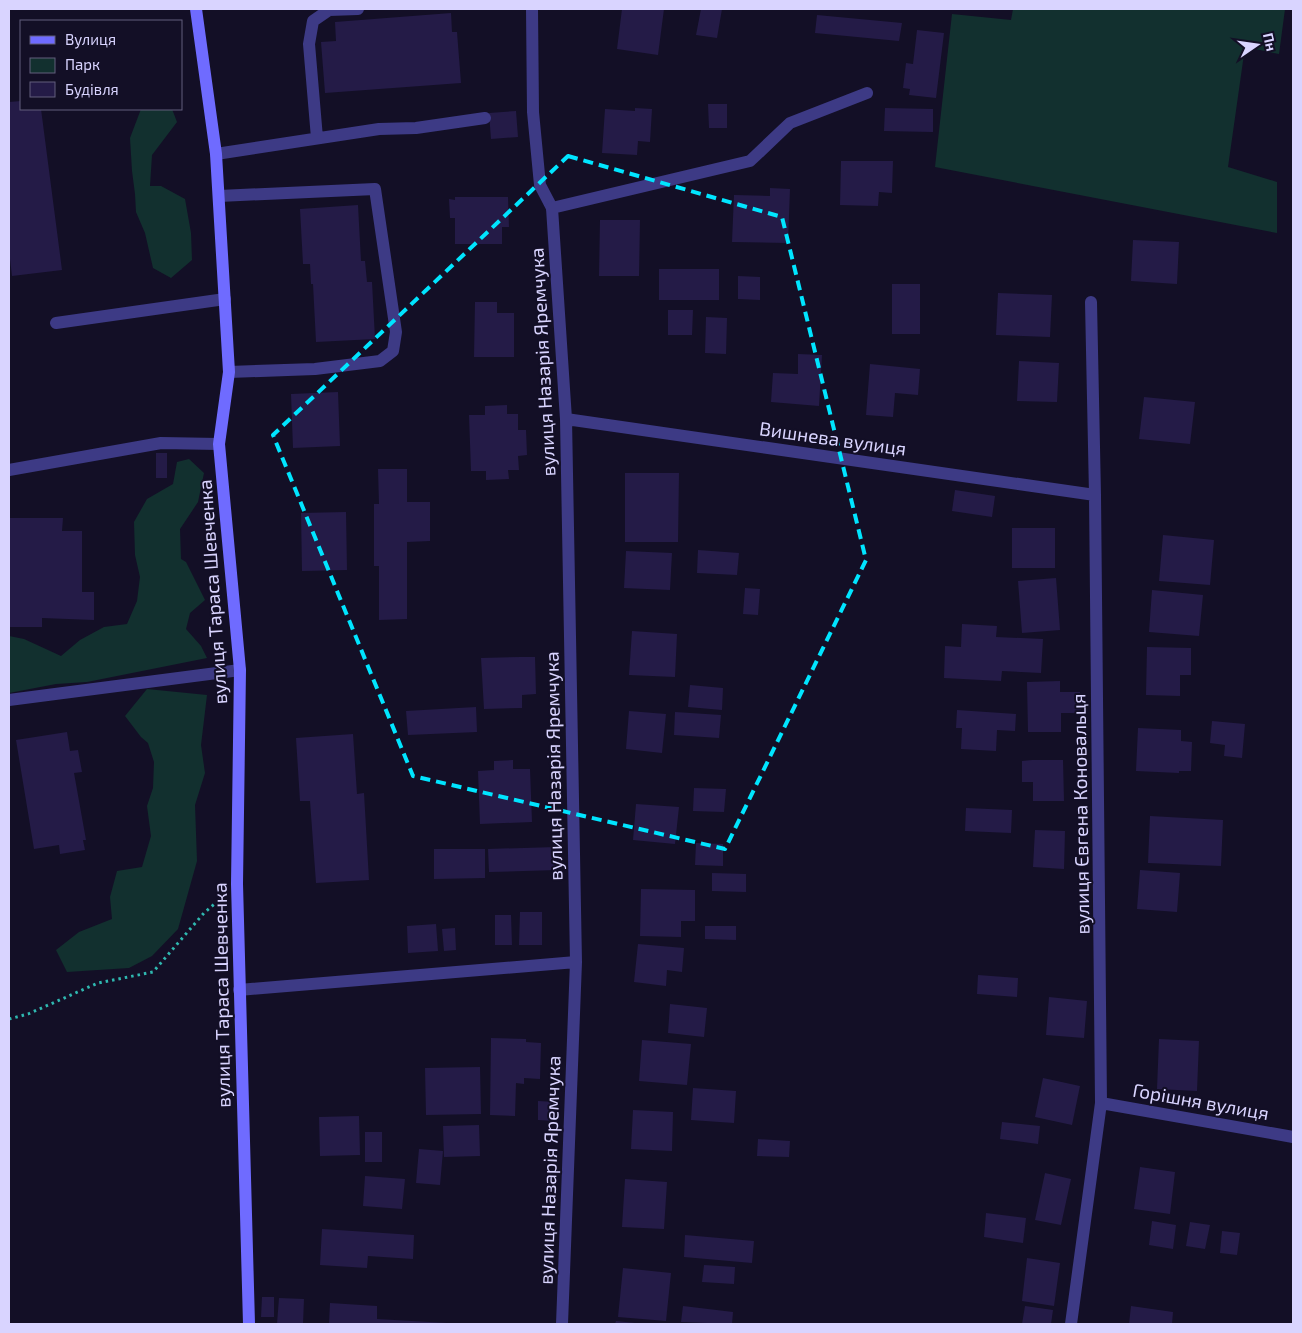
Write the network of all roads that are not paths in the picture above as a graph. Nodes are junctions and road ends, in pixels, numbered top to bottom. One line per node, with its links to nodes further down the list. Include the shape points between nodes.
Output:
1 (196, 9): 7 (street, вулиця Тараса Шевченка)
2 (358, 9): 6 (street, via 330,10 313,21 309,44)
3 (532, 9): 9 (street, вулиця Назарія Яремчука, via 534,112 540,185)
4 (867, 93): 9 (street, via 790,122 750,161)
5 (484, 118): 6 (street, via 416,128 379,128)
6 (317, 138): 7 (street)
7 (216, 154): 8 (street, вулиця Тараса Шевченка)
8 (219, 196): 10 (street, вулиця Тараса Шевченка); 13 (street, via 375,189 396,332 393,351 380,362 315,369)
9 (552, 208): 14 (street, вулиця Назарія Яремчука)
10 (225, 299): 12 (street); 13 (street, вулиця Тараса Шевченка)
11 (1091, 302): 17 (street, вулиця Євгена Коновальця)
12 (56, 323)
13 (230, 372): 15 (street, вулиця Тараса Шевченка)
14 (566, 418): 17 (street, Вишнева вулиця); 20 (street, вулиця Назарія Яремчука)
15 (219, 444): 16 (street, via 161,443); 18 (street, вулиця Тараса Шевченка)
16 (9, 470)
17 (1095, 495): 22 (street, вулиця Євгена Коновальця)
18 (240, 670): 19 (street); 21 (street, вулиця Тараса Шевченка)
19 (9, 700)
20 (576, 962): 21 (street); 25 (street, вулиця Назарія Яремчука)
21 (239, 990): 24 (street, вулиця Тараса Шевченка)
22 (1102, 1103): 23 (street, Горішня вулиця); 26 (street, вулиця Євгена Коновальця)
23 (1293, 1137)
24 (249, 1324)
25 (562, 1324)
26 (1071, 1324)

